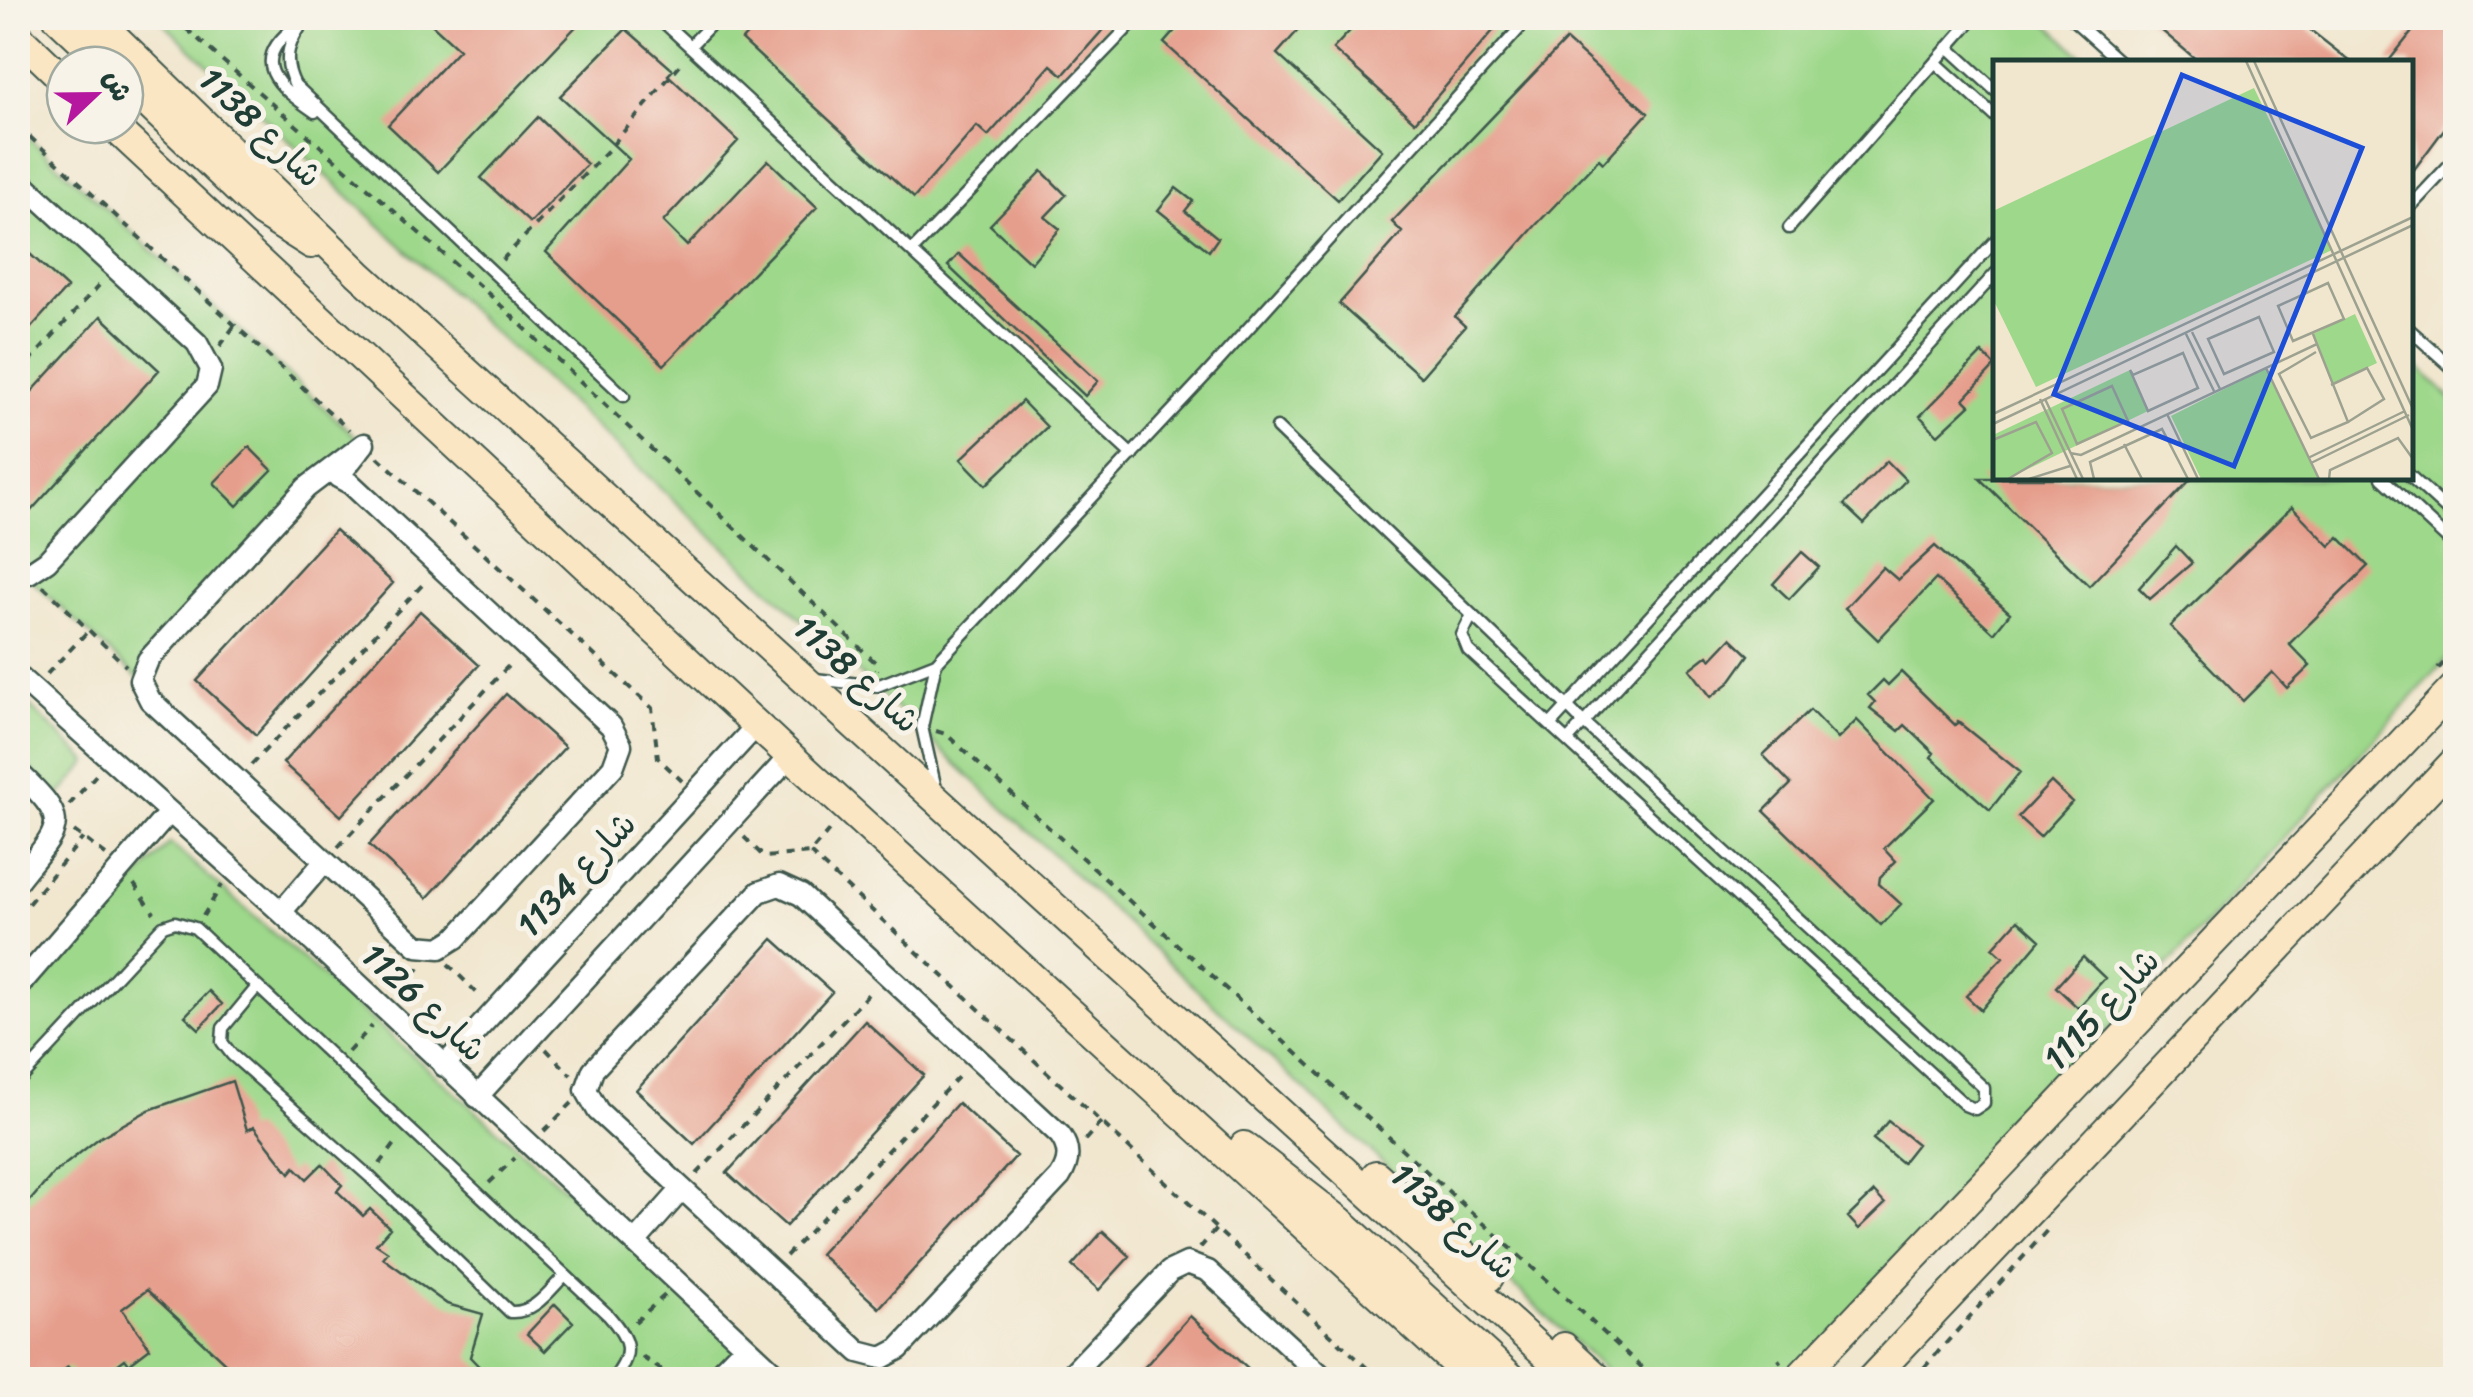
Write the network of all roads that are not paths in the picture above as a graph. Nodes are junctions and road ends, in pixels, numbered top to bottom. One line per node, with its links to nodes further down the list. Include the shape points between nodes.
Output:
1 (58, 18): 11 (street)
2 (95, 18): 29 (street, شارع 1138)
3 (306, 18): 33 (lane, via 272,52 280,88 332,123)
4 (659, 18): 12 (lane)
5 (717, 18): 12 (lane)
6 (1136, 18): 28 (lane)
7 (1529, 18): 35 (lane)
8 (1974, 18): 13 (lane)
9 (2071, 18): 15 (lane)
10 (18, 36): 16 (street)
11 (87, 45)
12 (690, 46): 28 (lane)
13 (1948, 47): 17 (lane); 19 (lane)
14 (18, 54): 18 (street)
15 (2118, 60)
16 (45, 62)
17 (1935, 62): 21 (lane); 26 (lane)
18 (45, 69)
19 (1993, 88)
20 (145, 101): 29 (street, via 262,213)
21 (1993, 114)
22 (134, 145): 49 (street)
23 (2456, 158): 25 (lane)
24 (18, 180): 40 (street, via 196,343 209,360 211,377 46,561)
25 (2413, 204)
26 (1789, 228)
27 (1993, 243): 46 (lane)
28 (912, 252): 35 (lane)
29 (359, 274): 43 (street, شارع 1138)
30 (1993, 277): 47 (lane)
31 (2413, 333): 32 (lane)
32 (2456, 371)
33 (624, 396)
34 (1277, 428): 41 (lane)
35 (1132, 455): 42 (lane)
36 (2413, 479): 38 (lane)
37 (2384, 480): 39 (lane)
38 (2456, 518)
39 (2456, 546)
40 (23, 573)
41 (1472, 616): 46 (lane); 48 (lane, via 1464,646)
42 (936, 663): 43 (lane, via 877,686); 54 (lane, via 922,727)
43 (804, 678): 54 (street, شارع 1138)
44 (25, 683): 55 (street, شارع 1126)
45 (2456, 686): 66 (street, شارع 1115)
46 (1567, 706): 47 (lane); 48 (lane)
47 (1583, 722): 50 (lane); 50 (lane, via 1984,1088 1984,1103 1964,1105)
48 (1551, 724): 50 (lane)
49 (757, 725): 51 (street); 61 (street, شارع 1134)
50 (1568, 740)
51 (790, 756): 63 (street); 64 (street)
52 (2456, 760): 84 (street)
53 (18, 772): 57 (street, via 50,802 57,818 53,836)
54 (937, 796): 65 (street, شارع 1138)
55 (168, 814): 58 (street, شارع 1126); 59 (street)
56 (325, 861): 56 (street, via 417,946 440,948 621,753 611,726 338,478 364,444 306,488 148,660 140,680 150,700); 58 (street)
57 (18, 880)
58 (282, 912): 61 (street, شارع 1126)
59 (22, 973)
60 (257, 986): 62 (lane, via 195,928 163,926); 69 (lane); 69 (lane, via 223,1028 222,1042 510,1312 537,1304)
61 (444, 1066): 64 (street, شارع 1126)
62 (18, 1082)
63 (1159, 1090): 77 (street); 78 (street, via 1340,1221)
64 (477, 1097): 68 (street, شارع 1126)
65 (1295, 1127): 79 (street, شارع 1138); 80 (street, via 1331,1137)
66 (2014, 1156): 71 (street, شارع 1115); 83 (street, via 1976,1220)
67 (682, 1189): 67 (street, via 598,1111 586,1083 759,892 779,886 794,890 1060,1135 1067,1164 898,1350 882,1358 864,1356); 68 (street)
68 (634, 1242): 70 (street, شارع 1126)
69 (565, 1274): 72 (lane, via 624,1332 627,1362)
70 (744, 1346): 73 (street); 74 (street, شارع 1126)
71 (1828, 1348): 81 (street); 82 (street, شارع 1115)
72 (612, 1380)
73 (712, 1380)
74 (782, 1380)
75 (1066, 1380): 76 (street, via 1170,1272 1187,1263 1208,1270)
76 (1326, 1380)
77 (1473, 1380)
78 (1514, 1380)
79 (1574, 1380)
80 (1600, 1380)
81 (1781, 1380)
82 (1797, 1380)
83 (1823, 1380)
84 (1870, 1380)

